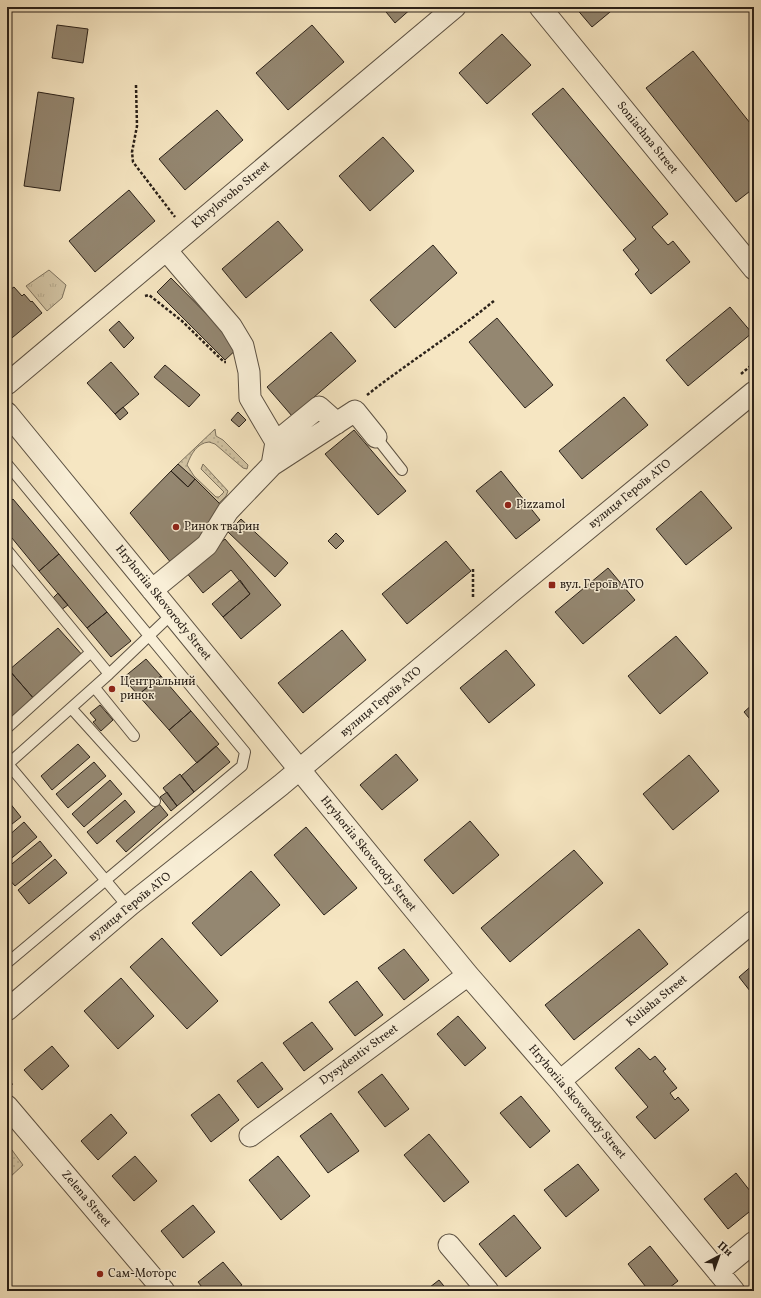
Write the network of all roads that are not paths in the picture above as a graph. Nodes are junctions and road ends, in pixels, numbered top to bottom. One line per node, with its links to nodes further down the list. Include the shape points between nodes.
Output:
1 (455, 7): 3 (street, Khvylovoho Street)
2 (540, 7): 4 (street, Soniachna Street)
3 (166, 250): 5 (street, Khvylovoho Street); 10 (street, via 232,326 243,346 250,398)
4 (754, 269)
5 (7, 384)
6 (754, 392): 25 (street, вулиця Героїв АТО)
7 (7, 413): 15 (street, Hryhoriia Skovorody Street)
8 (337, 423): 9 (street, via 355,411); 10 (street, via 319,407); 12 (street)
9 (376, 437): 13 (lane)
10 (276, 442): 12 (street)
11 (7, 464): 17 (lane)
12 (272, 465): 15 (street, via 228,510 207,545)
13 (402, 470)
14 (7, 550): 18 (lane)
15 (152, 590): 16 (street, Hryhoriia Skovorody Street)
16 (172, 614): 17 (lane); 25 (street, Hryhoriia Skovorody Street)
17 (150, 636): 19 (lane); 27 (lane, via 245,752 242,766)
18 (92, 652): 19 (lane); 22 (lane)
19 (110, 674): 20 (lane)
20 (94, 688): 21 (lane); 23 (lane)
21 (71, 708): 24 (lane); 26 (lane)
22 (7, 728)
23 (134, 736)
24 (8, 764): 27 (lane)
25 (299, 771): 28 (street, вулиця Героїв АТО); 31 (street, Hryhoriia Skovorody Street)
26 (154, 801)
27 (105, 880): 28 (lane); 30 (lane)
28 (128, 907): 32 (street, вулиця Героїв АТО)
29 (754, 921): 33 (street, Kulisha Street)
30 (7, 963)
31 (468, 975): 33 (street, Hryhoriia Skovorody Street); 35 (street, Dysydentiv Street)
32 (7, 1010)
33 (560, 1081): 38 (street, Hryhoriia Skovorody Street)
34 (7, 1106): 39 (street, Zelena Street)
35 (250, 1136)
36 (754, 1242): 38 (street)
37 (449, 1245): 40 (street)
38 (718, 1272): 41 (street, Hryhoriia Skovorody Street)
39 (164, 1291)
40 (488, 1291)
41 (734, 1291)

